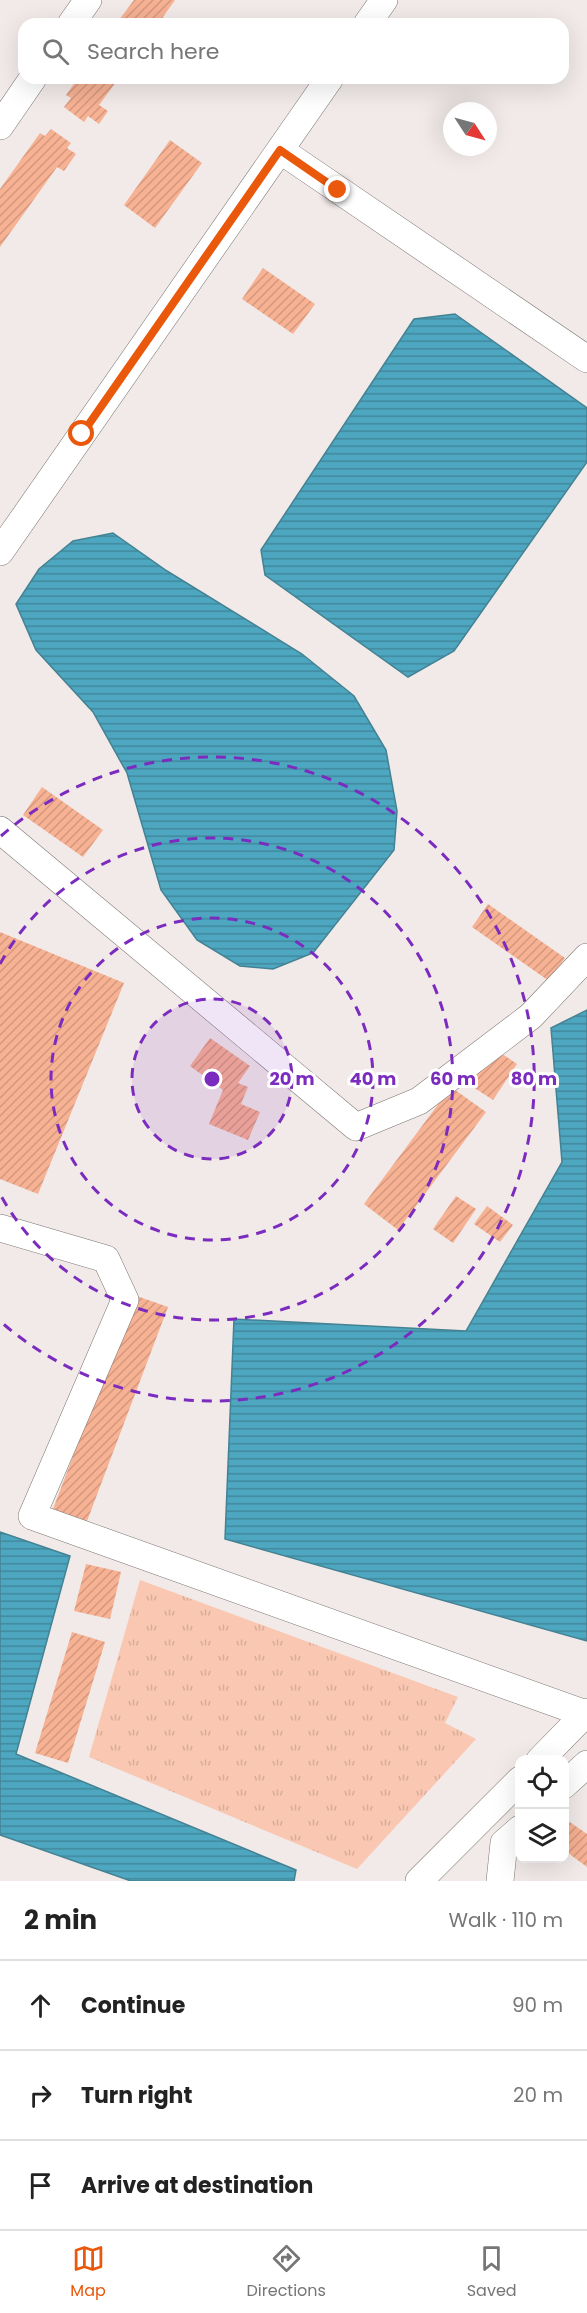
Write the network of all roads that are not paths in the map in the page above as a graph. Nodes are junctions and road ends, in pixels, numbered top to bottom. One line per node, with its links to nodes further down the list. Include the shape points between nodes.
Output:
1 (88, 0): 3 (street)
2 (384, 0): 4 (street)
3 (75, 18)
4 (371, 18)
5 (29, 84): 7 (street)
6 (326, 84): 8 (street)
7 (0, 126)
8 (280, 150): 9 (street); 10 (street)
9 (587, 359)
10 (0, 552)
11 (0, 830): 12 (street, via 356,1127 419,1101 531,1016)
12 (587, 957)
13 (0, 1228): 14 (street, via 106,1259 125,1300 32,1516)
14 (586, 1713): 15 (street)
15 (545, 1755)
16 (587, 1764): 17 (street)
17 (569, 1780)
18 (515, 1784): 20 (street)
19 (515, 1833): 21 (street, via 504,1843)
20 (418, 1881)
21 (500, 1881)

